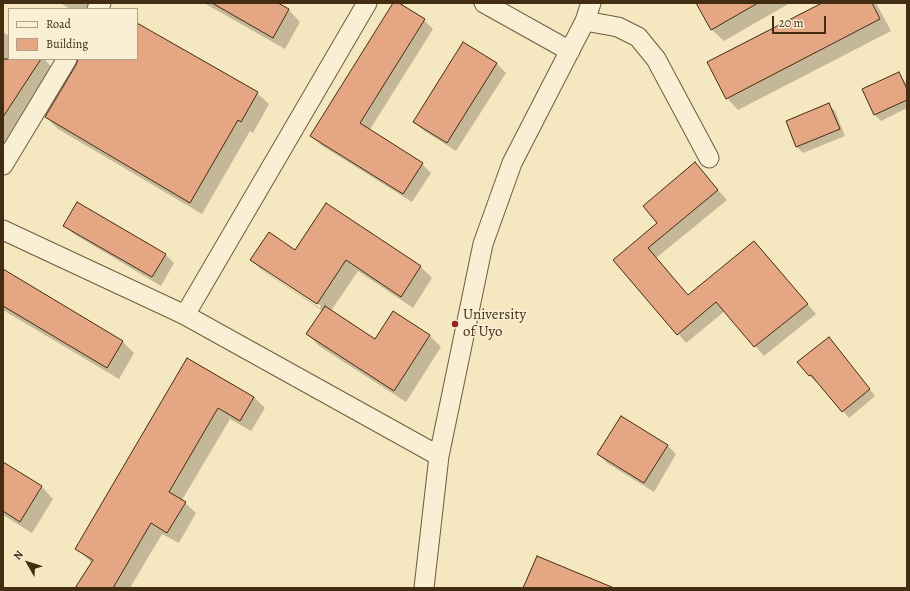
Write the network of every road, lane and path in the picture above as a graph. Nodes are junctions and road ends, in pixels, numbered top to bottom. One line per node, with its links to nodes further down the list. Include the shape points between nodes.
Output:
1 (367, 3): 10 (street)
2 (484, 3): 5 (street)
3 (591, 3): 4 (street)
4 (585, 21): 5 (street); 7 (street, via 618,27 638,37 656,59)
5 (570, 50): 11 (street, via 512,163 483,244)
6 (66, 60): 8 (street)
7 (709, 158)
8 (3, 165)
9 (3, 230): 10 (street)
10 (185, 315): 11 (street)
11 (439, 456): 12 (street)
12 (424, 588)

